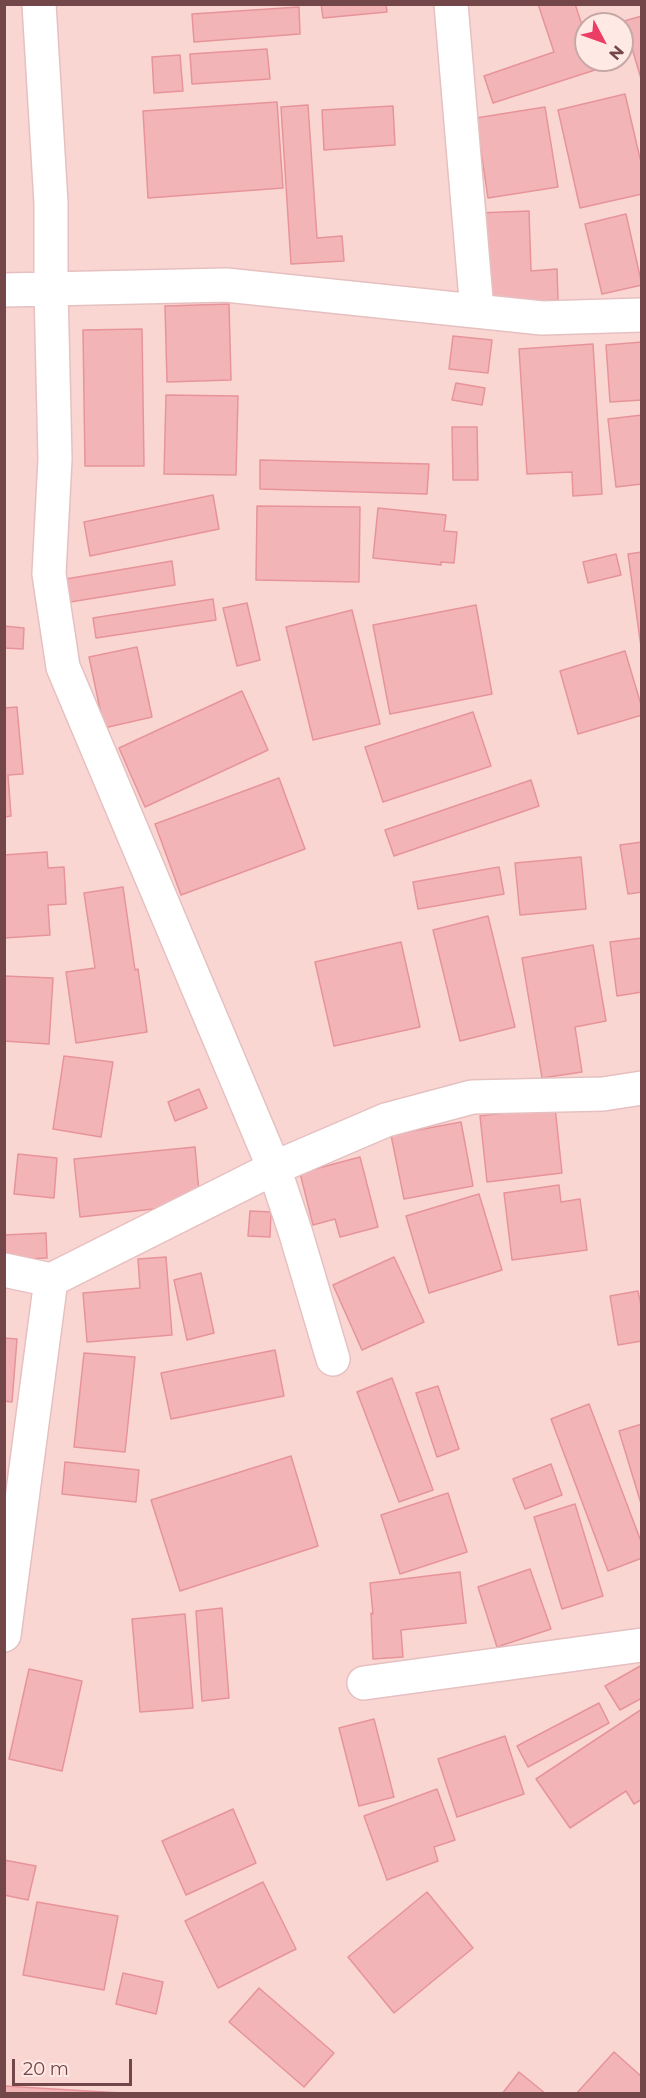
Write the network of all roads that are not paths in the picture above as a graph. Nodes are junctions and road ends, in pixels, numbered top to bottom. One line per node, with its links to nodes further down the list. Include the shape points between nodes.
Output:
1 (39, 4): 3 (street, via 51,203)
2 (451, 4): 5 (street)
3 (51, 289): 4 (street); 5 (street, via 226,285); 8 (street, via 54,459 49,574 63,667)
4 (4, 290)
5 (477, 310): 6 (street, via 542,318)
6 (642, 315)
7 (642, 1088): 8 (street, via 603,1094 472,1097 386,1120)
8 (274, 1168): 10 (street); 11 (street)
9 (4, 1270): 10 (street)
10 (51, 1280): 12 (street)
11 (333, 1359)
12 (4, 1635)
13 (642, 1645): 14 (street)
14 (364, 1683)

